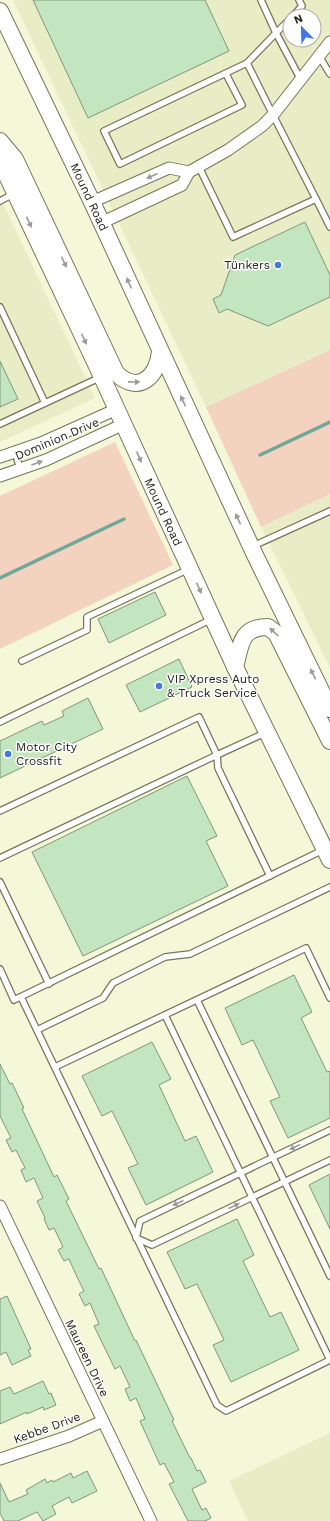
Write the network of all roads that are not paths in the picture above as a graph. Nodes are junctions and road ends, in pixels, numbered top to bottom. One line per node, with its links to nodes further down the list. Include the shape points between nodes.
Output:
1 (261, 0): 4 (lane)
2 (0, 11): 19 (main road, Mound Road)
3 (282, 27): 4 (lane)
4 (276, 33): 7 (lane); 10 (lane)
5 (330, 42): 6 (street)
6 (319, 56): 9 (lane); 10 (street)
7 (247, 64): 8 (lane); 11 (lane)
8 (226, 74): 8 (lane, via 104,131 120,164 242,105)
9 (330, 74)
10 (301, 80): 11 (street)
11 (273, 116): 14 (street, via 245,139); 17 (lane)
12 (0, 141): 16 (main road, via 15,159)
13 (0, 161): 16 (main road, Mound Road)
14 (199, 167): 15 (street); 17 (lane, via 233,237)
15 (189, 172): 19 (street, one-way to 19, via 169,168); 20 (street, via 182,185)
16 (22, 190): 18 (lane); 24 (main road, Mound Road, one-way to 24)
17 (316, 199): 21 (lane)
18 (0, 201)
19 (92, 202): 20 (main road, Mound Road)
20 (101, 223): 23 (main road, Mound Road, one-way to 20)
21 (330, 227)
22 (1, 311): 25 (lane)
23 (160, 351): 24 (main road, one-way to 23, via 128,382 145,380 158,366); 34 (main road, Mound Road, one-way to 23)
24 (108, 374): 25 (lane); 26 (main road, Mound Road)
25 (45, 403): 27 (lane)
26 (117, 409): 28 (main road, Mound Road); 29 (street, Dominion Drive)
27 (0, 424)
28 (124, 424): 31 (street, Dominion Drive, one-way to 28, via 46,460); 35 (main road, Mound Road, one-way to 35)
29 (15, 452): 30 (street, Dominion Drive); 31 (lane)
30 (0, 457)
31 (20, 469): 32 (street, Dominion Drive)
32 (0, 476)
33 (330, 511): 34 (lane)
34 (251, 547): 39 (main road, Mound Road, one-way to 34)
35 (190, 569): 36 (main road, Mound Road, one-way to 36); 37 (lane, via 87,617 87,630)
36 (213, 619): 38 (main road, Mound Road); 40 (lane)
37 (22, 661)
38 (235, 667): 41 (main road, Mound Road); 42 (main road, one-way to 38, via 276,633 268,627 251,630 244,636)
39 (330, 708)
40 (0, 722)
41 (267, 732): 43 (lane); 45 (main road, Mound Road)
42 (330, 741)
43 (217, 755): 44 (lane, via 199,717); 46 (lane); 47 (lane, via 218,768)
44 (0, 811)
45 (327, 855): 47 (lane)
46 (0, 858)
47 (270, 876): 51 (lane)
48 (0, 882): 51 (lane)
49 (330, 887): 56 (lane, via 190,954 166,957 113,983 103,998)
50 (0, 969): 52 (lane, via 14,1000)
51 (49, 984): 52 (lane)
52 (21, 997): 56 (lane)
53 (330, 998): 54 (lane, via 306,948)
54 (196, 1000): 55 (lane); 59 (lane)
55 (165, 1015): 57 (lane); 61 (lane)
56 (37, 1030): 57 (lane)
57 (55, 1067): 65 (lane)
58 (330, 1130): 59 (lane, one-way to 59)
59 (273, 1158): 61 (lane); 62 (lane)
60 (330, 1160): 62 (lane)
61 (241, 1173): 63 (lane); 65 (lane, one-way to 65, via 140,1221)
62 (285, 1182): 63 (lane); 66 (lane)
63 (252, 1198): 65 (lane, one-way to 63, via 152,1245); 67 (lane)
64 (0, 1206): 68 (street, Maureen Drive)
65 (136, 1238): 67 (lane, via 217,1405 226,1411)
66 (330, 1276)
67 (330, 1360)
68 (103, 1421): 69 (street, Kebbe Drive, via 69,1436); 70 (street, Maureen Drive)
69 (0, 1459)
70 (151, 1521)

